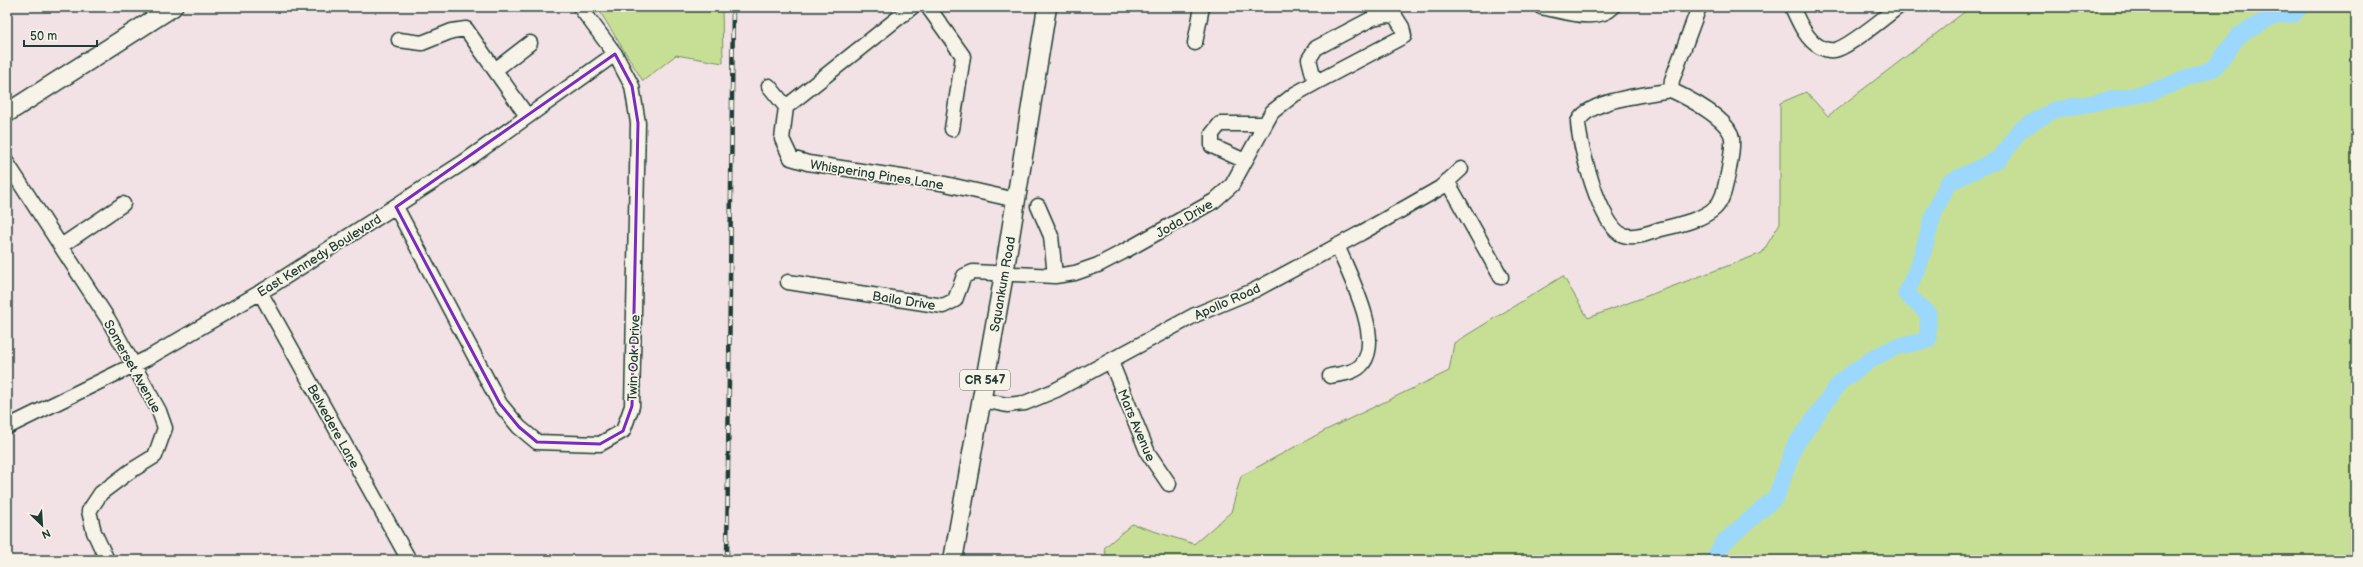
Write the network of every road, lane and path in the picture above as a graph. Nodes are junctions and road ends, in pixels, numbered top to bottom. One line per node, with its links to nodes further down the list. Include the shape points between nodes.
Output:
1 (174, 7): 21 (main road)
2 (580, 7): 15 (street, Twin Oak Drive)
3 (912, 7): 20 (street)
4 (928, 7): 24 (street, via 963,56)
5 (1047, 7): 29 (main road, Squankum Road / CR 547)
6 (1202, 7): 14 (street)
7 (1540, 7): 8 (street, via 1594,16 1608,12)
8 (1613, 7)
9 (1699, 7): 19 (street, via 1672,80)
10 (1792, 7): 11 (street, via 1811,39 1827,50 1835,50 1846,44)
11 (1898, 7)
12 (399, 40): 16 (street, via 422,43 452,30 466,29)
13 (530, 43): 16 (street)
14 (1195, 43)
15 (615, 54): 22 (street, East Kennedy Boulevard); 32 (street, Twin Oak Drive, via 632,86 638,123 632,406 622,431 600,444 537,442 519,427 500,404)
16 (495, 70): 22 (street)
17 (1315, 83): 17 (street, Joda Drive, via 1404,36 1395,16 1373,18 1316,48 1309,59); 23 (street, Joda Drive, via 1295,94 1272,112)
18 (769, 86): 20 (street)
19 (1672, 90): 19 (street, via 1616,100 1589,108 1578,122 1584,158 1600,205 1611,224 1622,235 1645,234 1684,223 1715,208 1723,196 1732,137 1726,126)
20 (786, 107): 29 (street, Whispering Pines Lane, via 782,138 791,158 808,163 941,183)
21 (7, 113)
22 (527, 116): 32 (street, East Kennedy Boulevard)
23 (1264, 124): 25 (street, Joda Drive); 25 (street, via 1220,124 1212,134 1212,146)
24 (952, 129)
25 (1245, 161): 36 (street, Joda Drive, via 1232,186 1214,202 1098,265 1075,273)
26 (7, 163): 34 (street, Somerset Avenue)
27 (1461, 168): 28 (street, Apollo Road)
28 (1447, 181): 33 (street, Apollo Road, via 1440,188); 37 (street)
29 (1016, 200): 35 (main road, Squankum Road / CR 547)
30 (122, 204): 34 (street)
31 (1038, 206): 36 (street, via 1050,236)
32 (396, 207): 39 (street, East Kennedy Boulevard)
33 (1337, 245): 40 (street, Apollo Road, via 1255,290 1195,315); 42 (street, via 1368,326 1370,351 1363,364 1350,373)
34 (61, 246): 41 (street, Somerset Avenue, via 108,319)
35 (1004, 274): 36 (street, Joda Drive); 38 (street, Baila Drive, via 964,276 954,300 943,306); 43 (main road, Squankum Road / CR 547)
36 (1055, 276)
37 (1501, 277)
38 (788, 282)
39 (260, 292): 41 (street, East Kennedy Boulevard); 47 (street, Belvedere Lane)
40 (1111, 362): 43 (street, Apollo Road, via 1025,403 1007,405); 45 (street, Mars Avenue, via 1148,453)
41 (133, 365): 44 (street, East Kennedy Boulevard); 46 (street, Somerset Avenue, via 159,411 165,428 155,456 101,493 89,511 94,532)
42 (1330, 376)
43 (982, 400): 48 (main road, Squankum Road / CR 547)
44 (7, 428)
45 (1168, 484)
46 (107, 560)
47 (409, 560)
48 (953, 560)

